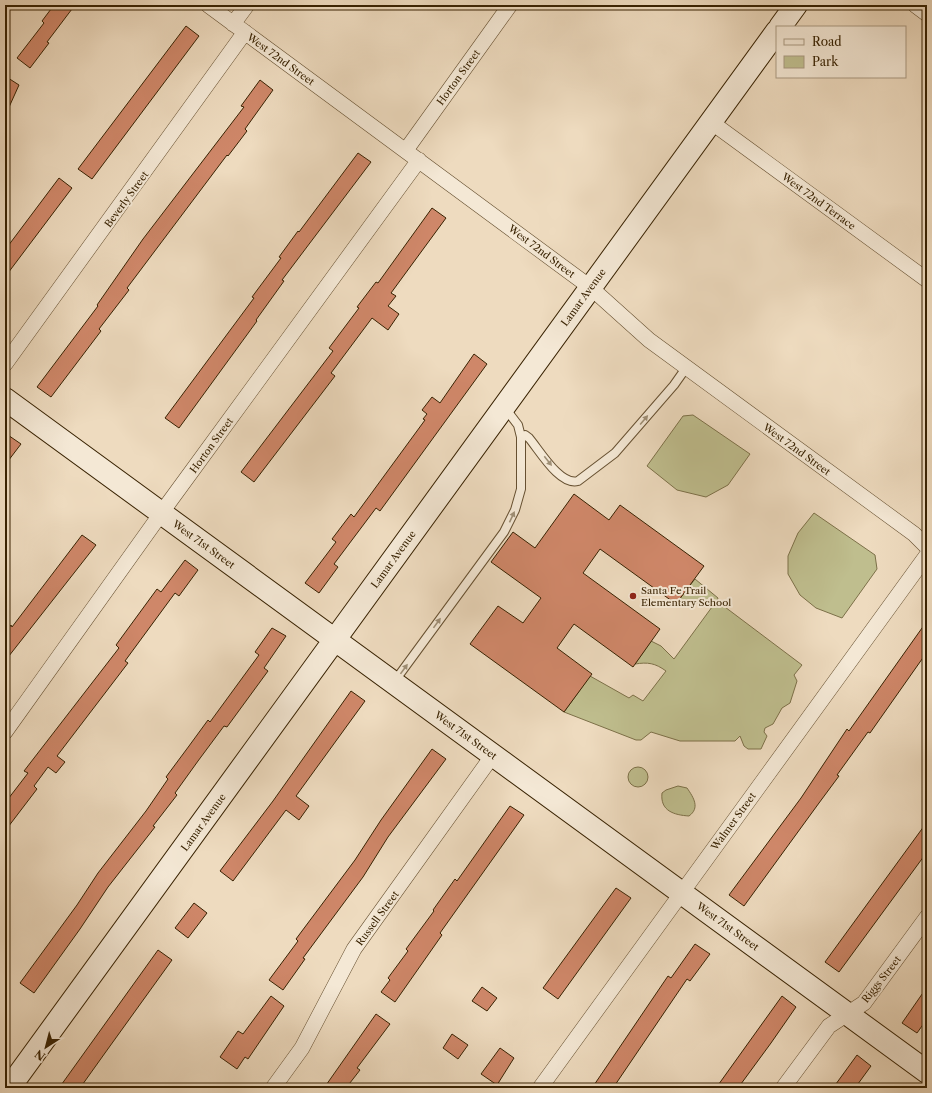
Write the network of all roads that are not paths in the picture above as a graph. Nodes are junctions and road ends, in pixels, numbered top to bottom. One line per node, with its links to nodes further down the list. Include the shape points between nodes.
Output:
1 (208, 5): 8 (street, West 72nd Street)
2 (247, 5): 8 (street, Beverly Street)
3 (510, 5): 11 (street, Horton Street)
4 (796, 5): 7 (street)
5 (915, 5): 6 (street)
6 (927, 14)
7 (781, 26)
8 (239, 28): 11 (street, West 72nd Street); 15 (street, Beverly Street)
9 (776, 32): 10 (street, Lamar Avenue)
10 (711, 122): 13 (street, West 72nd Terrace); 14 (street, Lamar Avenue)
11 (406, 150): 12 (street, West 72nd Street)
12 (419, 160): 14 (street, West 72nd Street); 20 (street, Horton Street)
13 (927, 280)
14 (590, 287): 16 (street, West 72nd Street, via 648,340); 18 (street, Lamar Avenue)
15 (5, 364)
16 (686, 368): 19 (lane, one-way to 16, via 525,435 530,438 559,476 573,483 578,482 616,453); 21 (street, West 72nd Street)
17 (5, 398): 20 (street, West 71st Street)
18 (504, 407): 19 (lane, via 518,425); 23 (street, Lamar Avenue)
19 (521, 437): 24 (lane, one-way to 19, via 508,525 521,489)
20 (162, 513): 23 (street, West 71st Street); 25 (street, Horton Street)
21 (927, 547)
22 (927, 555): 27 (street, Walmer Street)
23 (335, 639): 24 (street, West 71st Street); 31 (street, Lamar Avenue)
24 (394, 682): 26 (street, West 71st Street)
25 (5, 732)
26 (493, 755): 27 (street, West 71st Street); 32 (street, Russell Street, via 354,949 302,1048)
27 (682, 893): 29 (street, West 71st Street); 33 (street, Walmer Street)
28 (927, 917): 29 (street, Riggs Street, via 864,1003)
29 (847, 1014): 30 (street, West 71st Street); 34 (street, Riggs Street, via 829,1026)
30 (927, 1072)
31 (9, 1088)
32 (273, 1088)
33 (540, 1088)
34 (783, 1088)

